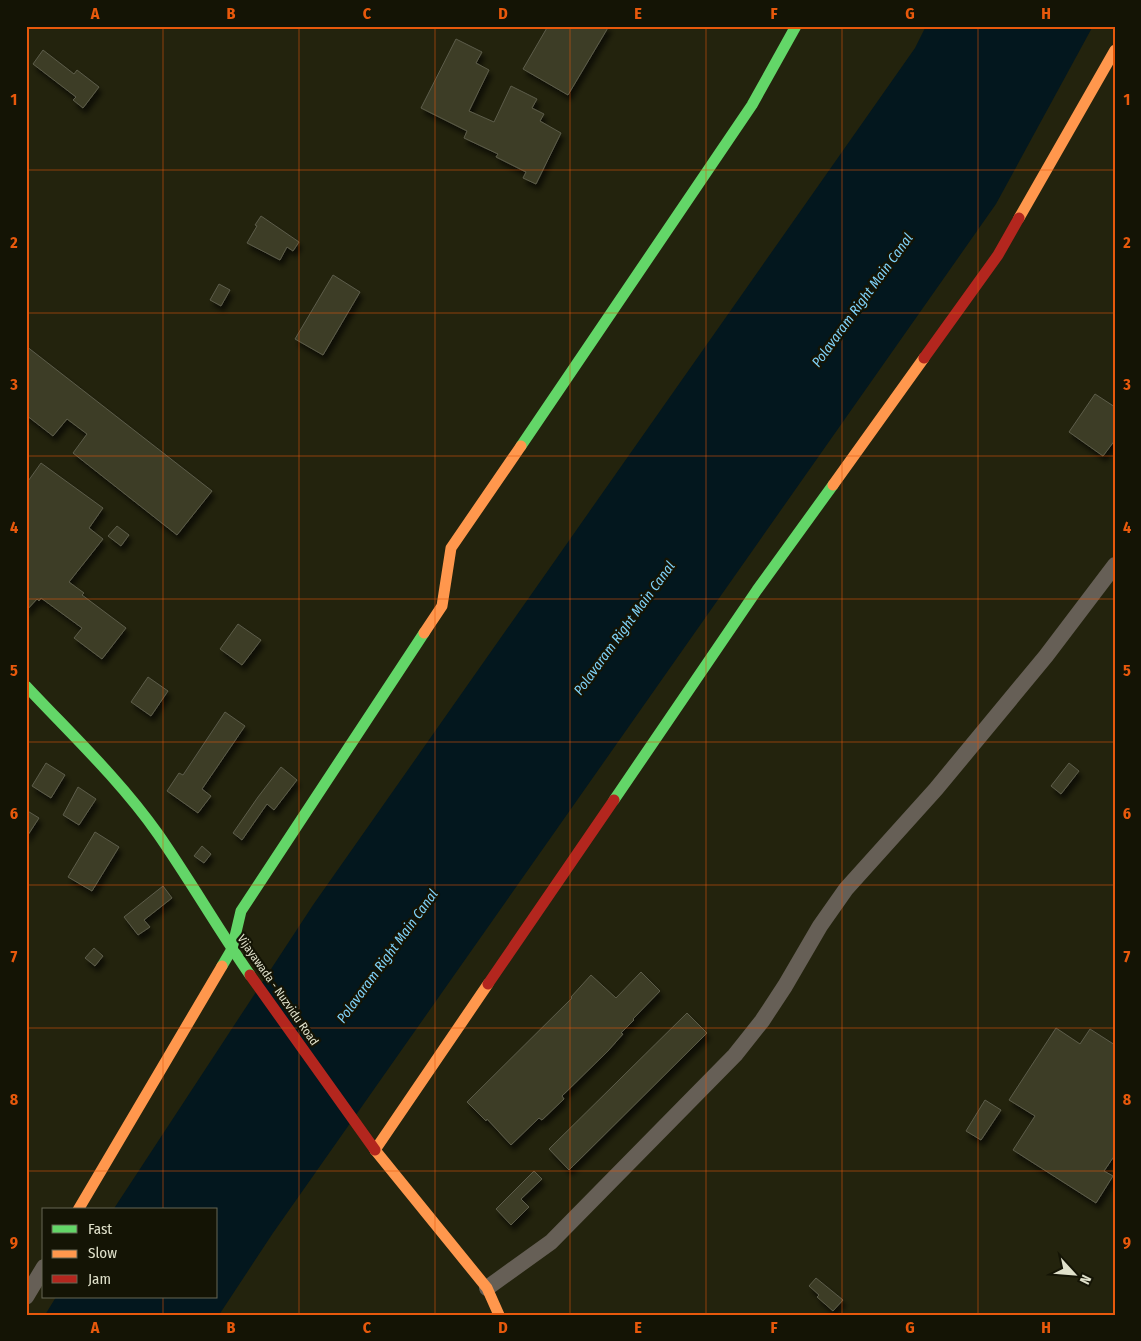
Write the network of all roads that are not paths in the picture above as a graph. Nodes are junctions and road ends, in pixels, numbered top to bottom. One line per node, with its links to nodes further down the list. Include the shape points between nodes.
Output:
1 (796, 26): 5 (street, via 752,105 451,548 442,606 241,911)
2 (1115, 50): 6 (street, via 998,255 757,590)
3 (1115, 565): 9 (street, via 1046,656 936,788 846,889 776,1000 735,1055 551,1242)
4 (26, 686): 5 (street, Vijayawada - Nuzvidu Road, via 136,805)
5 (232, 949): 6 (street, Vijayawada - Nuzvidu Road); 7 (street)
6 (375, 1150): 9 (street, Vijayawada - Nuzvidu Road)
7 (79, 1208)
8 (42, 1271): 10 (street)
9 (487, 1288): 11 (street, Vijayawada - Nuzvidu Road)
10 (26, 1297)
11 (499, 1315)

